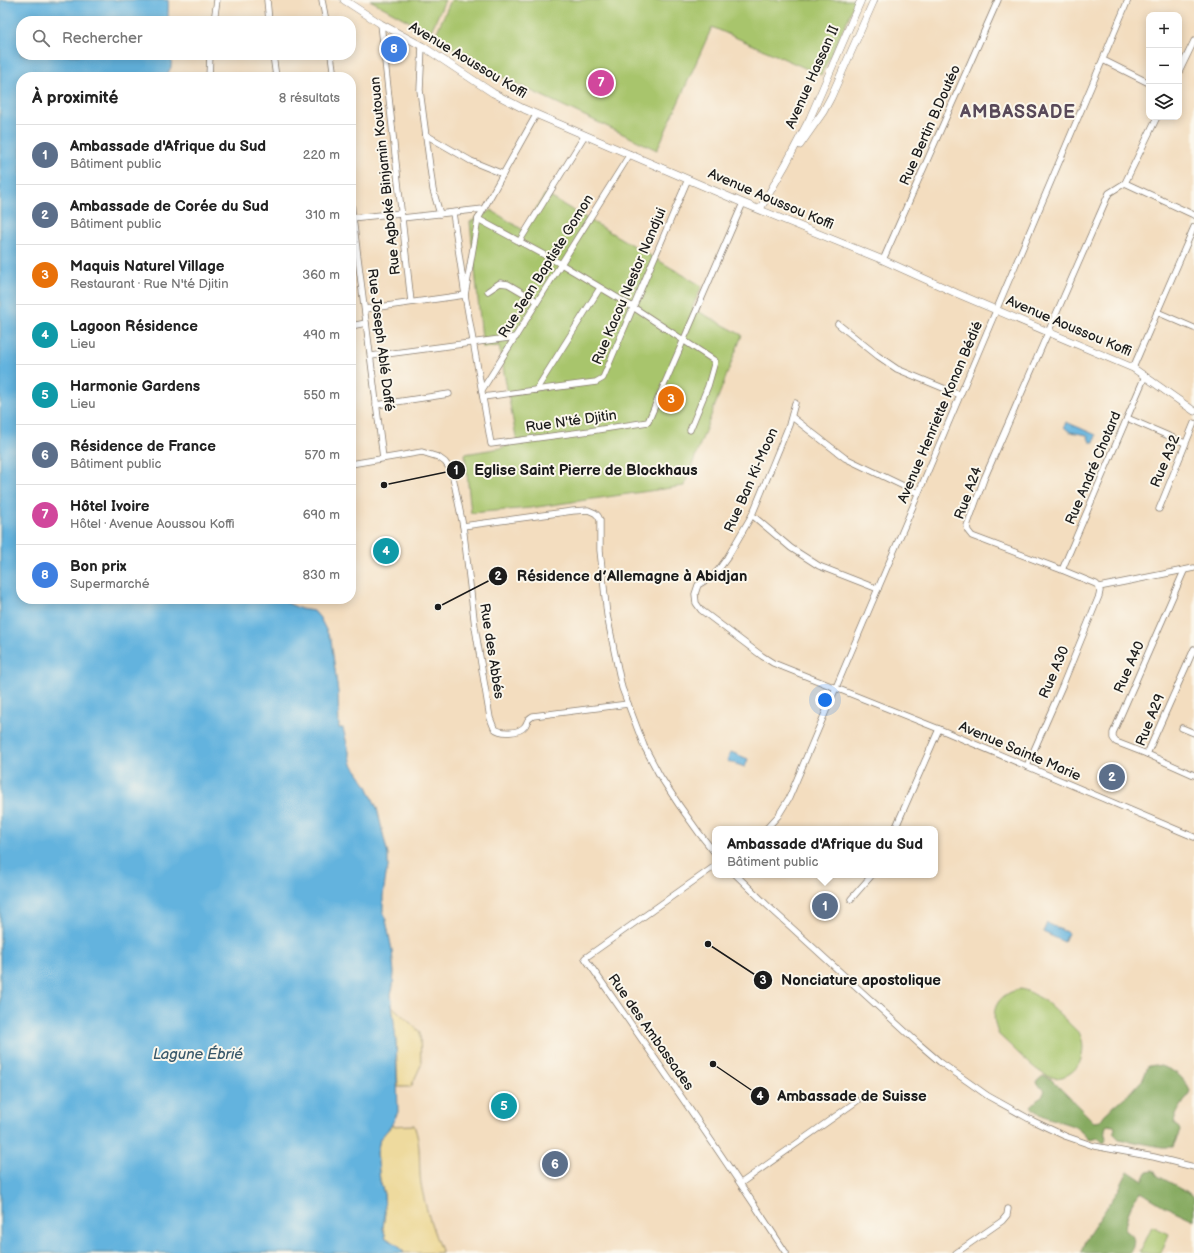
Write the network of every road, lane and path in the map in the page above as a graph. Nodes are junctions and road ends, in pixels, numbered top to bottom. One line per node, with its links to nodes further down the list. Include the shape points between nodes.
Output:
1 (217, 0): 9 (street)
2 (267, 0): 10 (street)
3 (322, 0): 11 (street)
4 (344, 0): 12 (street, Avenue Aoussou Koffi)
5 (860, 0): 29 (street, Avenue Hassan II, via 810,118)
6 (874, 0): 29 (street, Avenue Hassan II, via 828,102)
7 (998, 0): 45 (street, Rue Bertin B.Doutéo)
8 (1128, 0): 18 (street, Avenue Henriette Konan Bédié)
9 (215, 16)
10 (269, 16)
11 (325, 16)
12 (380, 24): 14 (street, Avenue Aoussou Koffi); 39 (street, Rue Agboké Binjamin Koutouan)
13 (1194, 41): 19 (street)
14 (422, 46): 24 (street, Avenue Aoussou Koffi, via 493,93); 26 (street, via 420,90)
15 (210, 60): 20 (street)
16 (274, 60): 21 (street)
17 (331, 60): 22 (street)
18 (1103, 60): 23 (street); 54 (street, Avenue Henriette Konan Bédié)
19 (1182, 66)
20 (209, 72)
21 (275, 72)
22 (333, 72)
23 (1146, 82)
24 (536, 115): 27 (street, Avenue Aoussou Koffi); 30 (street)
25 (1156, 120): 32 (street)
26 (426, 135): 30 (street, via 471,161); 37 (street, via 433,190)
27 (585, 135): 28 (street, Avenue Aoussou Koffi); 43 (street)
28 (630, 154): 31 (street, Avenue Aoussou Koffi); 46 (street, Rue Jean Baptiste Gomon)
29 (786, 164): 34 (street, Avenue Hassan II)
30 (503, 174): 35 (street)
31 (688, 179): 33 (street, Avenue Aoussou Koffi); 52 (street, Rue Kacou Nestor Nandjui)
32 (1125, 183): 38 (street); 60 (street, Rue A24, via 1109,193)
33 (743, 203): 34 (street, Avenue Aoussou Koffi); 62 (street, Rue N'té Djitin)
34 (760, 209): 45 (street, Avenue Aoussou Koffi)
35 (483, 210): 36 (street); 41 (street)
36 (453, 213): 37 (street); 49 (street, Rue N'té Djitin)
37 (440, 214): 39 (street)
38 (1194, 215)
39 (402, 216): 40 (street); 51 (street, Rue Agboké Binjamin Koutouan)
40 (356, 218)
41 (478, 219): 43 (street); 49 (street)
42 (1194, 227): 55 (street)
43 (519, 242): 46 (street)
44 (356, 246): 53 (street, Rue Joseph Ablé Daffé)
45 (883, 260): 54 (street, Avenue Aoussou Koffi)
46 (560, 264): 47 (street); 50 (street, Rue Jean Baptiste Gomon)
47 (600, 288): 52 (street); 67 (street)
48 (488, 291): 50 (street, via 500,283 508,284)
49 (465, 295): 51 (street); 63 (street, Rue N'té Djitin)
50 (538, 301): 61 (street, Rue Jean Baptiste Gomon)
51 (411, 302): 53 (street)
52 (633, 307): 62 (street); 67 (street, Rue Kacou Nestor Nandjui, via 603,378 596,382)
53 (365, 309): 56 (street, Rue Joseph Ablé Daffé)
54 (997, 310): 60 (street, Avenue Aoussou Koffi); 70 (street, Avenue Henriette Konan Bédié)
55 (1156, 312): 59 (street); 65 (street)
56 (366, 323): 58 (street); 64 (street, Rue Joseph Ablé Daffé)
57 (838, 324): 70 (street, via 897,369)
58 (356, 325)
59 (1194, 328)
60 (1049, 332): 65 (street, Avenue Aoussou Koffi); 86 (street, Rue A24, via 984,479 967,526 972,536)
61 (516, 337): 63 (street); 68 (street, Rue Jean Baptiste Gomon)
62 (684, 340): 68 (street, Rue N'té Djitin, via 648,422 491,444); 77 (street, via 715,361)
63 (474, 343): 64 (street); 68 (street, Rue N'té Djitin)
64 (371, 356): 72 (street, Rue Joseph Ablé Daffé)
65 (1133, 368): 66 (street, Avenue Aoussou Koffi)
66 (1145, 376): 73 (street, Avenue Aoussou Koffi); 75 (street, Rue André Chotard)
67 (536, 390): 68 (street, Rue Kacou Nestor Nandjui)
68 (483, 393)
69 (449, 394): 72 (street)
70 (960, 395): 81 (street, Avenue Henriette Konan Bédié)
71 (795, 403): 74 (street, Rue Ban Ki-Moon)
72 (376, 404): 79 (street, Rue Joseph Ablé Daffé)
73 (1194, 410)
74 (792, 417): 81 (street, via 845,458); 83 (street, Rue Ban Ki-Moon)
75 (1126, 418): 78 (street); 86 (street, Rue André Chotard)
76 (1194, 423): 78 (street, Rue A32)
77 (690, 430)
78 (1185, 443): 82 (street, Rue A32)
79 (383, 458): 80 (street, Rue des Abbés); 84 (street, Rue des Abbés, via 422,452 445,462 455,482)
80 (356, 463)
81 (918, 493): 89 (street, Avenue Henriette Konan Bédié)
82 (1159, 509)
83 (752, 515): 89 (street, via 791,548 819,566); 91 (street, Rue Ban Ki-Moon, via 720,569 698,585 696,603 701,610 768,660)
84 (463, 526): 92 (street, via 573,511 588,510 598,516 601,526 600,550 607,615 622,688); 92 (street, Rue des Abbés, via 475,627 491,723 494,728 500,732 514,731 525,726 528,718 533,716)
85 (1194, 568): 87 (street)
86 (1062, 570): 88 (street, Rue A24)
87 (1184, 571): 88 (street); 96 (street, Rue A40, via 1113,733 1116,742)
88 (1099, 587): 97 (street, Rue A30, via 1099,596)
89 (878, 589): 91 (street, Avenue Henriette Konan Bédié)
90 (1194, 649): 96 (street, Rue A29)
91 (836, 687): 94 (street, Avenue Sainte Marie); 99 (street, Avenue Henriette Konan Bédié, via 789,798)
92 (628, 704): 102 (street, via 644,746 660,776)
93 (1182, 728): 95 (street)
94 (939, 729): 97 (street, Avenue Sainte Marie); 100 (street)
95 (1194, 733)
96 (1147, 754): 98 (street, Rue A29)
97 (1027, 766): 101 (street, Avenue Sainte Marie)
98 (1194, 774)
99 (769, 826)
100 (896, 826)
101 (1194, 837)
102 (712, 849)
103 (712, 868): 109 (street, Rue des Ambassades, via 585,958)
104 (739, 878): 108 (street, via 919,1044 988,1096 1033,1121 1081,1142)
105 (869, 878): 106 (street)
106 (851, 899)
107 (857, 1101): 109 (street)
108 (1194, 1167)
109 (740, 1183): 111 (street, Rue des Ambassades)
110 (1008, 1209): 112 (street, via 1002,1221)
111 (786, 1253)
112 (956, 1253)

